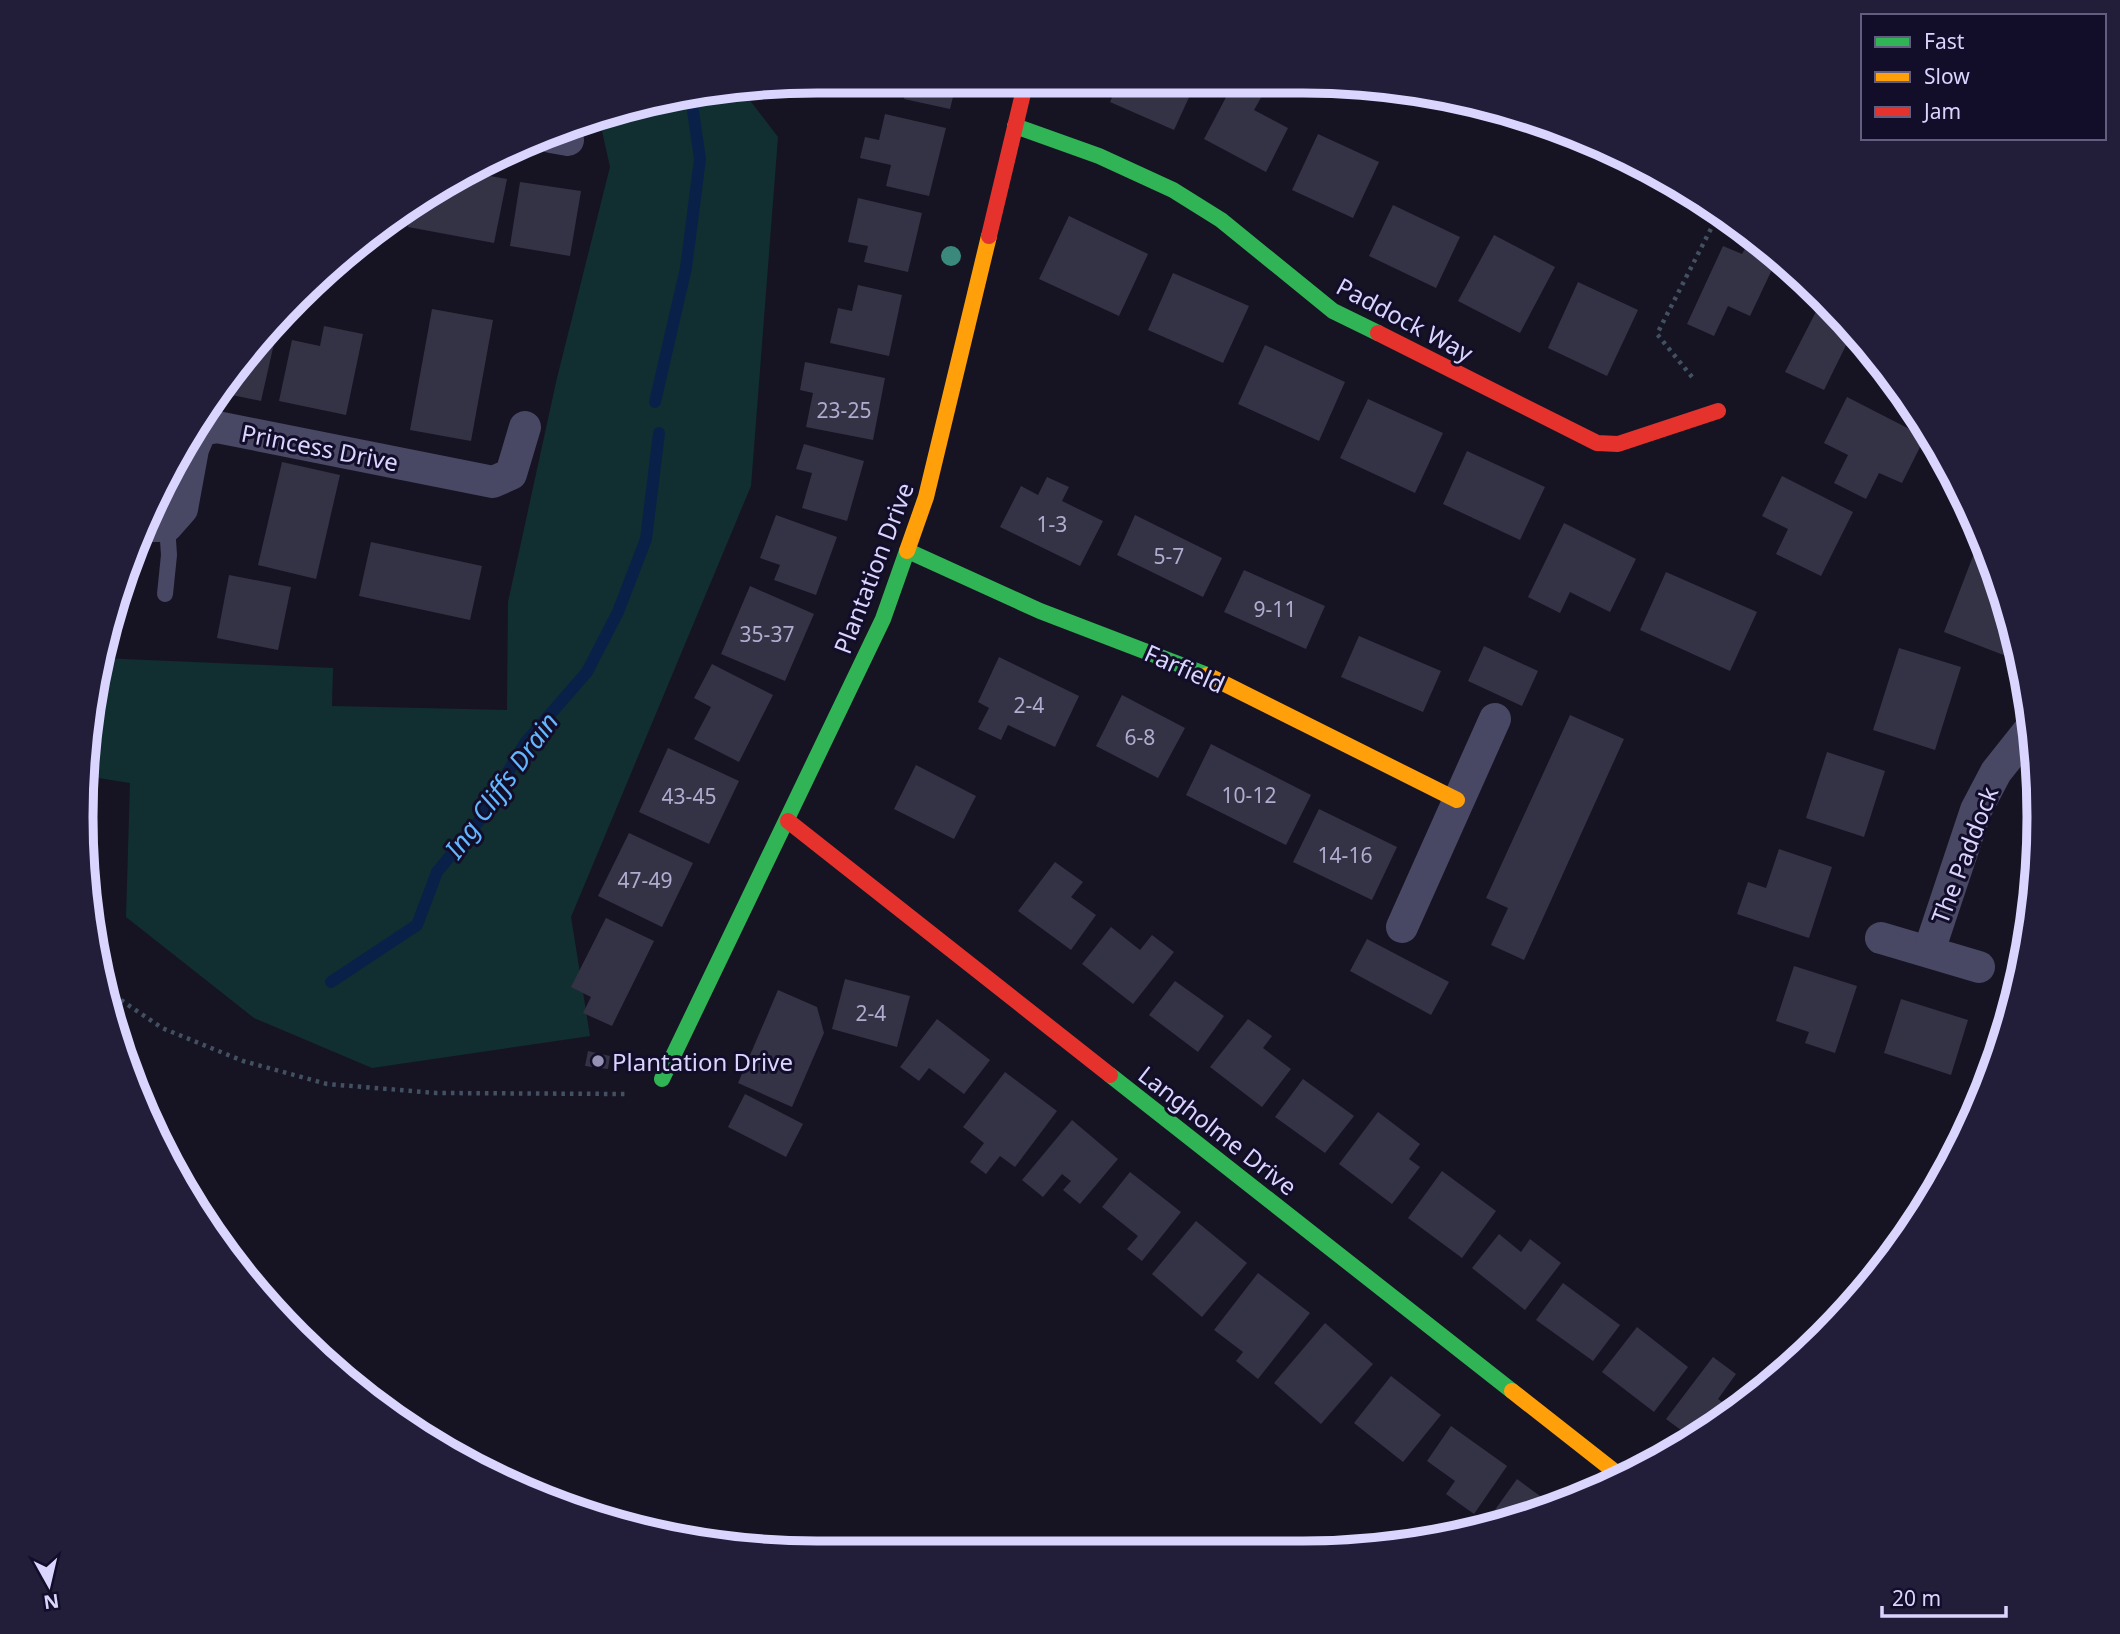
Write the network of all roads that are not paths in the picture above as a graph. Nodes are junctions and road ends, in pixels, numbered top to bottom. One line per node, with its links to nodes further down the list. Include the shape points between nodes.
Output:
1 (1023, 93): 2 (street, Plantation Drive)
2 (1016, 126): 3 (street, Paddock Way, via 1099,156 1173,190 1221,220 1333,311 1597,443 1618,444); 8 (street, Plantation Drive, via 926,497)
3 (1718, 411)
4 (525, 427): 5 (street, Princess Drive, via 511,474 493,482)
5 (207, 428)
6 (193, 451): 7 (street, Princess Drive, via 182,509)
7 (157, 526): 9 (lane, via 169,555)
8 (908, 551): 12 (street, Farfield, via 1040,611 1191,667); 13 (street, Plantation Drive, via 883,619)
9 (165, 594)
10 (1495, 719): 12 (street)
11 (2023, 738): 16 (street, The Paddock, via 1996,772 1976,810)
12 (1457, 800): 14 (street)
13 (788, 821): 18 (street, Plantation Drive); 19 (street, Langholme Drive)
14 (1402, 927)
15 (1881, 938): 16 (street, The Paddock)
16 (1929, 951): 17 (street, The Paddock)
17 (1979, 967)
18 (662, 1079)
19 (1614, 1471)

